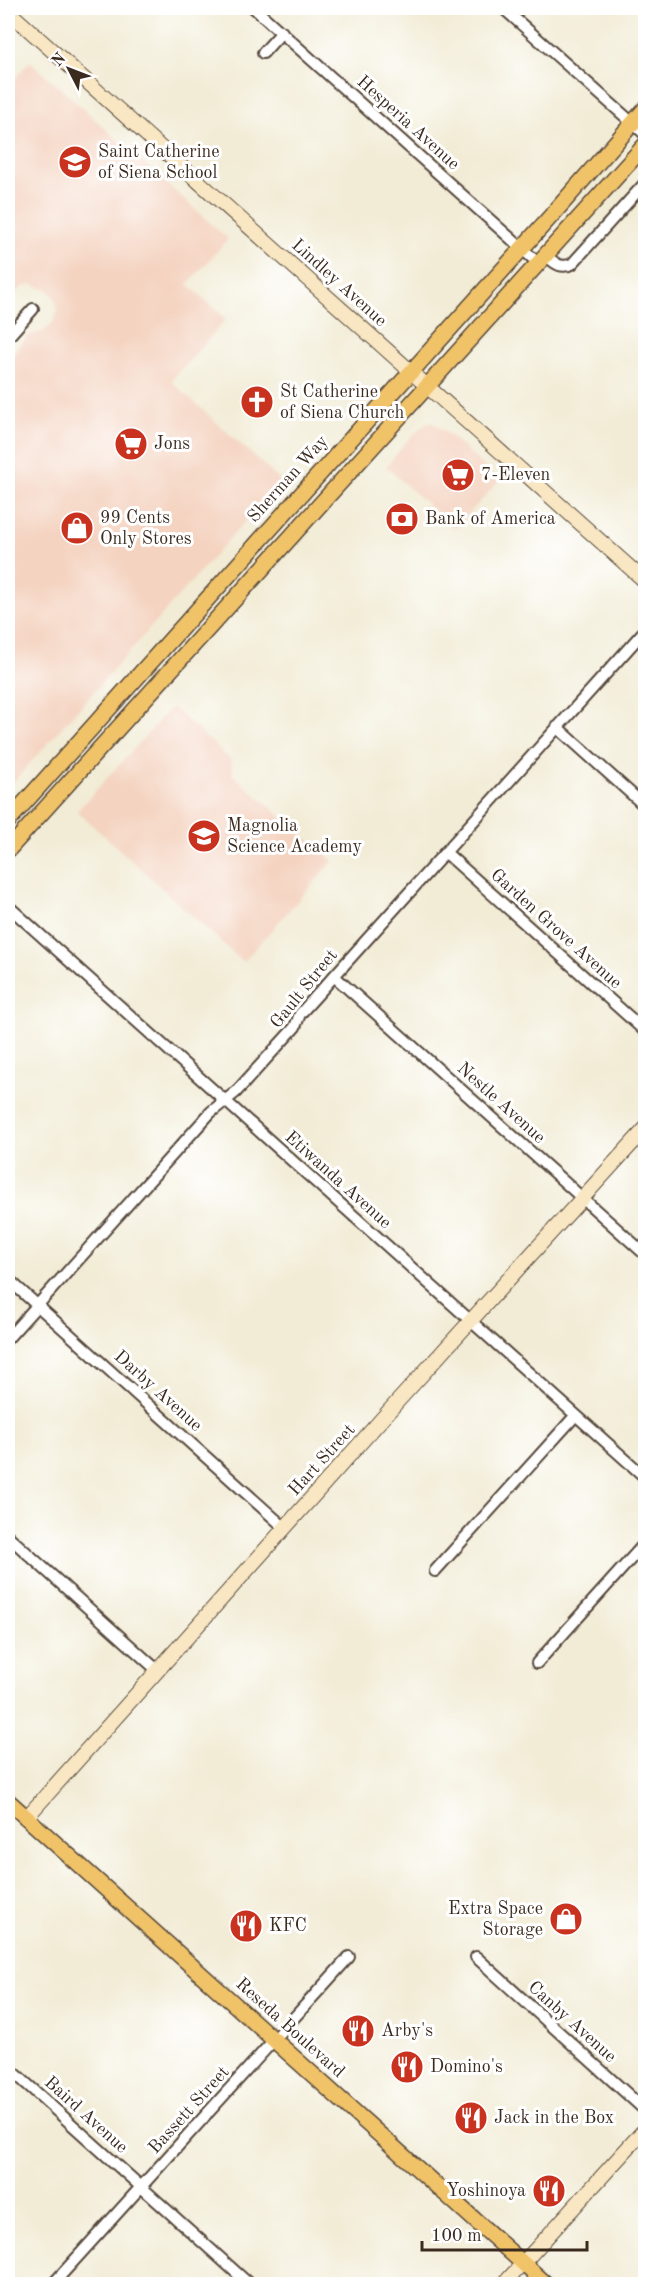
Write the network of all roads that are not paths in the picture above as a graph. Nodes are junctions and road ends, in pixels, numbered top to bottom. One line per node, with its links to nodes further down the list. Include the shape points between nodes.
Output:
1 (255, 8): 4 (street, Hesperia Avenue)
2 (503, 8): 7 (street)
3 (8, 11): 15 (main road, Lindley Avenue)
4 (282, 32): 5 (street); 11 (street, Hesperia Avenue)
5 (263, 53)
6 (645, 108): 7 (main road, Sherman Way)
7 (632, 123): 8 (street); 11 (main road, Sherman Way)
8 (645, 135)
9 (645, 144): 12 (main road)
10 (645, 182): 12 (street, via 572,264 564,267)
11 (522, 248): 12 (street, Hesperia Avenue); 15 (main road, Sherman Way)
12 (542, 259): 16 (main road)
13 (33, 309): 14 (street)
14 (8, 338)
15 (411, 372): 16 (main road, Lindley Avenue); 21 (main road, Sherman Way)
16 (426, 386): 17 (main road, Lindley Avenue); 22 (main road)
17 (645, 582)
18 (645, 629): 19 (street, Gault Street)
19 (557, 728): 20 (street); 23 (street, Gault Street)
20 (645, 807)
21 (8, 821)
22 (8, 850)
23 (445, 852): 25 (street, Gault Street); 26 (street, Garden Grove Avenue)
24 (8, 906): 27 (street, Etiwanda Avenue)
25 (334, 976): 27 (street, Gault Street, via 300,1014 295,1027); 29 (street, Nestle Avenue)
26 (645, 1032)
27 (224, 1101): 32 (street, Gault Street); 33 (street, Etiwanda Avenue)
28 (645, 1128): 29 (main road, Hart Street)
29 (583, 1198): 30 (street, Nestle Avenue); 33 (main road, Hart Street)
30 (645, 1255)
31 (8, 1279): 32 (street, Darby Avenue)
32 (37, 1305): 34 (street, Gault Street); 37 (street, Darby Avenue)
33 (471, 1322): 35 (street, Etiwanda Avenue); 37 (main road, Hart Street)
34 (8, 1338)
35 (575, 1416): 36 (street, Etiwanda Avenue); 40 (street)
36 (645, 1478)
37 (285, 1528): 42 (main road, Hart Street)
38 (8, 1536): 42 (street)
39 (645, 1542): 41 (street)
40 (435, 1571)
41 (537, 1663)
42 (157, 1671): 44 (main road, Hart Street)
43 (8, 1801): 44 (main road, Reseda Boulevard)
44 (27, 1818): 47 (main road, Reseda Boulevard)
45 (349, 1957): 47 (street, Bassett Street)
46 (476, 1957): 49 (street, Canby Avenue)
47 (274, 2040): 51 (street, Bassett Street); 52 (main road, Reseda Boulevard)
48 (8, 2067): 51 (street, Baird Avenue)
49 (645, 2111)
50 (645, 2128): 52 (main road)
51 (141, 2188): 53 (street, Bassett Street); 54 (street, Baird Avenue)
52 (523, 2264): 55 (main road); 56 (main road, Reseda Boulevard)
53 (53, 2284)
54 (249, 2284)
55 (504, 2284)
56 (546, 2284)

